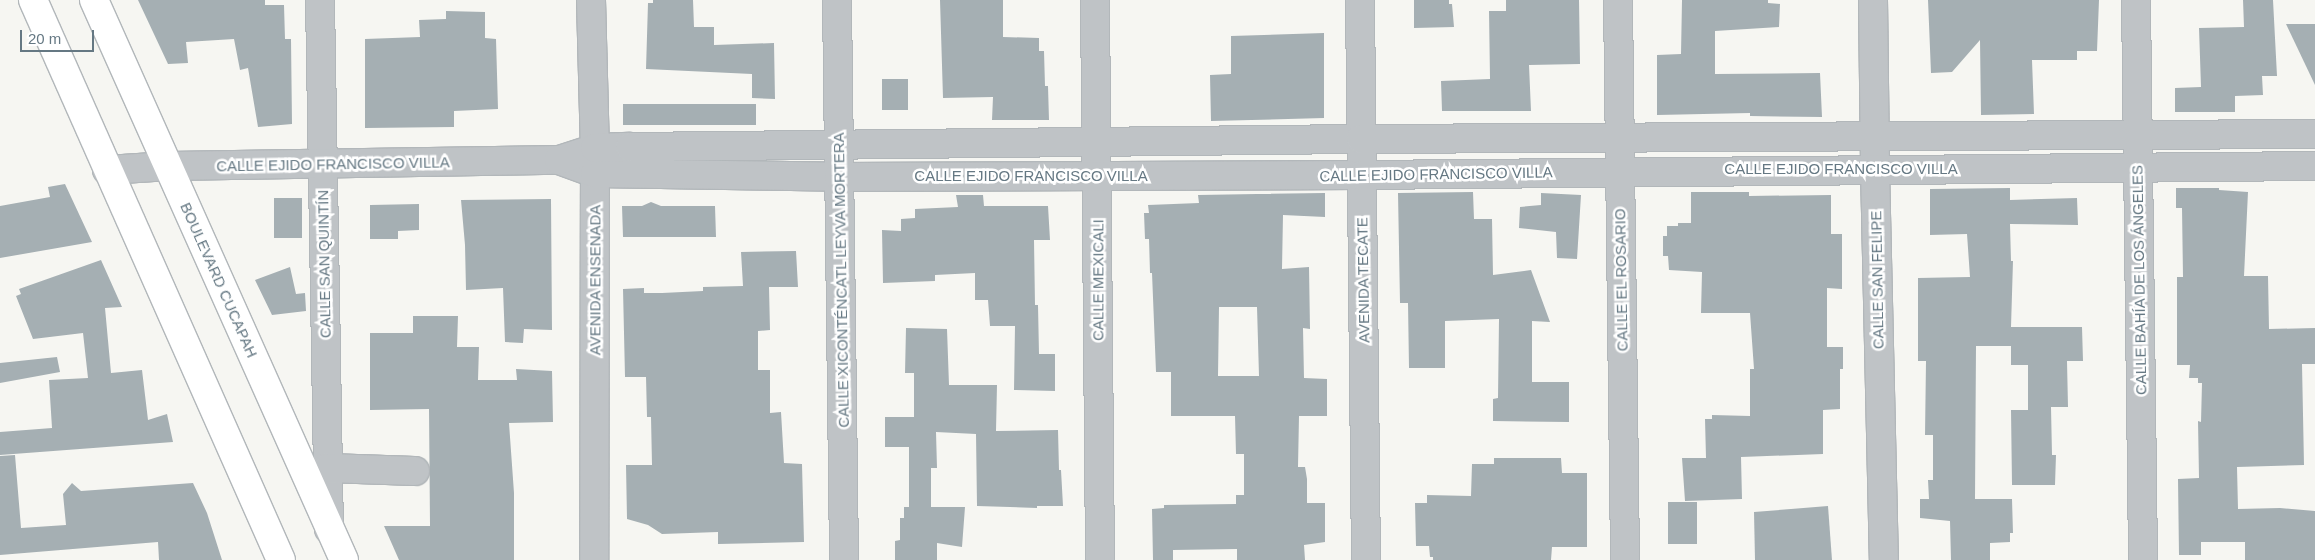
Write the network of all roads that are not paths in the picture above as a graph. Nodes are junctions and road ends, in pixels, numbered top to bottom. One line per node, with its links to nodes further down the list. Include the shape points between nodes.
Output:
1 (33, 0): 24 (main road)
2 (94, 0): 20 (main road, BOULEVARD CUCAPAH)
3 (320, 0): 19 (street, CALLE SAN QUINTÍN)
4 (592, 0): 18 (street, AVENIDA ENSENADA)
5 (836, 0): 17 (street, CALLE XICONTÉNCATL LEYVA MORTERA)
6 (1096, 0): 16 (street, CALLE MEXICALI)
7 (1360, 0): 14 (street, AVENIDA TECATE)
8 (1618, 0): 15 (street, CALLE EL ROSARIO)
9 (1873, 0): 13 (street, CALLE SAN FELIPE)
10 (2136, 0): 12 (street, CALLE BAHÍA DE LOS ÁNGELES)
11 (2315, 134): 12 (street, CALLE EJIDO FRANCISCO VILLA)
12 (2137, 135): 13 (street, CALLE EJIDO FRANCISCO VILLA); 22 (street, CALLE BAHÍA DE LOS ÁNGELES)
13 (1874, 137): 15 (street, CALLE EJIDO FRANCISCO VILLA); 23 (street, CALLE SAN FELIPE)
14 (1361, 139): 15 (street, CALLE EJIDO FRANCISCO VILLA); 16 (street, CALLE EJIDO FRANCISCO VILLA); 27 (street, AVENIDA TECATE)
15 (1619, 139): 25 (street, CALLE EL ROSARIO)
16 (1097, 142): 17 (street, CALLE EJIDO FRANCISCO VILLA); 26 (street, CALLE MEXICALI)
17 (839, 144): 18 (street, CALLE EJIDO FRANCISCO VILLA); 28 (street, CALLE XICONTÉNCATL LEYVA MORTERA)
18 (595, 160): 19 (street, CALLE EJIDO FRANCISCO VILLA); 28 (street, CALLE EJIDO FRANCISCO VILLA); 34 (street, AVENIDA ENSENADA)
19 (322, 165): 20 (street, CALLE EJIDO FRANCISCO VILLA); 29 (street, CALLE SAN QUINTÍN)
20 (169, 166): 24 (street, CALLE EJIDO FRANCISCO VILLA); 31 (main road, BOULEVARD CUCAPAH)
21 (2315, 166): 22 (street, CALLE EJIDO FRANCISCO VILLA)
22 (2137, 167): 23 (street, CALLE EJIDO FRANCISCO VILLA); 40 (street, CALLE BAHÍA DE LOS ÁNGELES)
23 (1875, 169): 25 (street, CALLE EJIDO FRANCISCO VILLA); 39 (street, CALLE SAN FELIPE)
24 (108, 170): 32 (main road)
25 (1619, 171): 27 (street, CALLE EJIDO FRANCISCO VILLA); 38 (street, CALLE EL ROSARIO)
26 (1097, 175): 27 (street, CALLE EJIDO FRANCISCO VILLA); 28 (street, CALLE EJIDO FRANCISCO VILLA); 36 (street, CALLE MEXICALI)
27 (1362, 176): 37 (street, AVENIDA TECATE)
28 (840, 177): 35 (street, CALLE XICONTÉNCATL LEYVA MORTERA)
29 (328, 468): 30 (street); 31 (street, CALLE SAN QUINTÍN)
30 (415, 471)
31 (330, 528): 33 (main road, BOULEVARD CUCAPAH)
32 (281, 560)
33 (344, 560)
34 (594, 560)
35 (844, 560)
36 (1100, 560)
37 (1366, 560)
38 (1625, 560)
39 (1884, 560)
40 (2143, 560)

